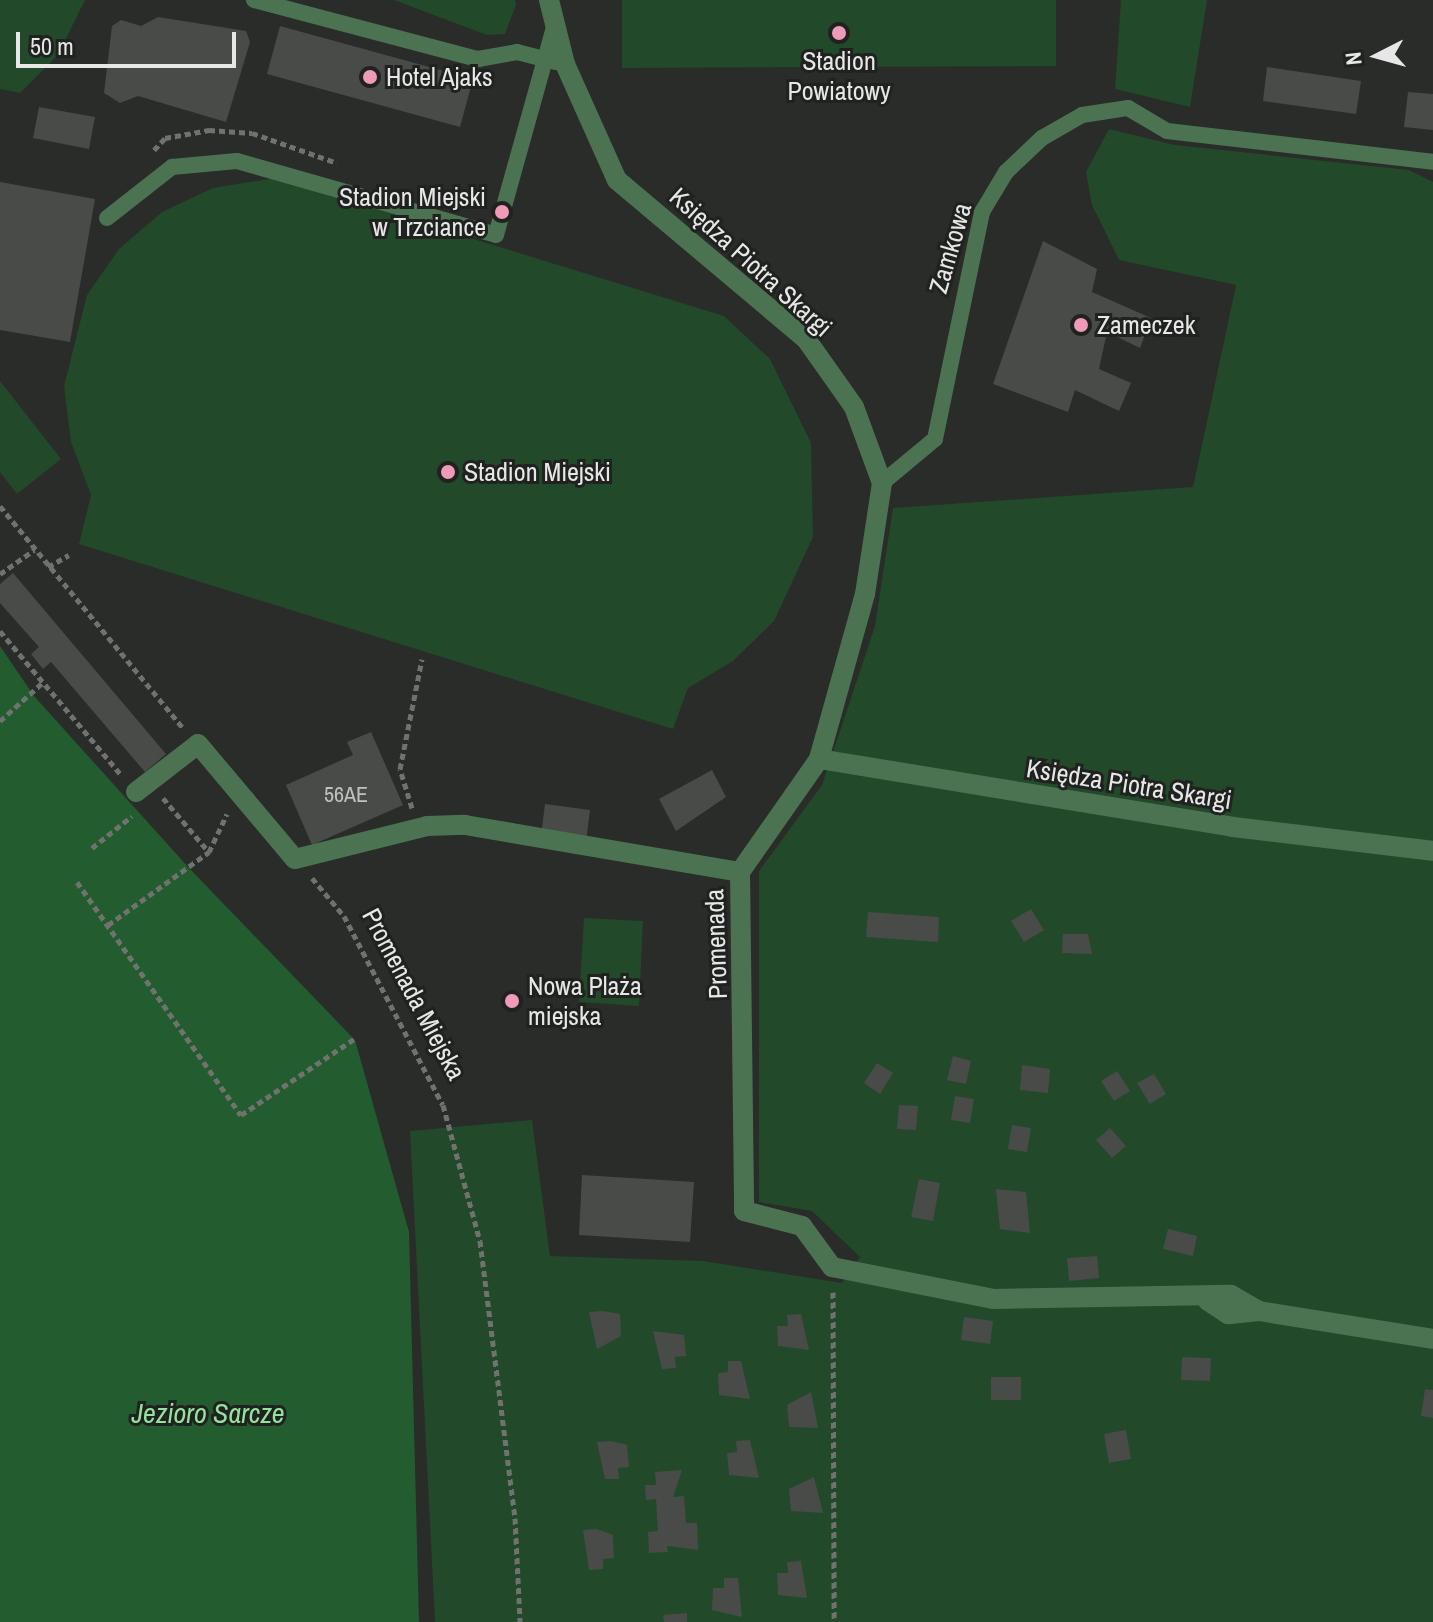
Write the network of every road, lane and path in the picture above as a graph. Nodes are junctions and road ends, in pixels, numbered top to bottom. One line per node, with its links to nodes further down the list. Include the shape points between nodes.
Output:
1 (254, 0): 3 (lane, via 478,59 517,52)
2 (549, 0): 3 (street, Księdza Piotra Skargi)
3 (555, 62): 6 (lane, via 496,235 237,161 172,167); 8 (street, Księdza Piotra Skargi, via 617,180 806,339 854,407)
4 (1433, 162): 8 (lane, Zamkowa, via 1167,131 1128,108 1082,115 1042,138 1006,172 982,212 935,439)
5 (349, 167): 6 (path, via 252,133 209,130 165,138 139,165)
6 (139, 187): 7 (lane)
7 (107, 218)
8 (882, 483): 19 (street, Księdza Piotra Skargi, via 865,594)
9 (0, 506): 10 (path)
10 (34, 550): 12 (path); 13 (path)
11 (69, 555): 12 (path)
12 (48, 567): 18 (path)
13 (0, 574)
14 (0, 631): 16 (path)
15 (422, 659): 22 (path, via 400,769)
16 (42, 683): 17 (path); 20 (path)
17 (0, 721)
18 (198, 744): 20 (street); 26 (street)
19 (819, 759): 24 (street, Księdza Piotra Skargi, via 1233,827); 27 (street, Księdza Piotra Skargi)
20 (140, 802): 23 (path); 25 (path, via 160,794)
21 (226, 814): 25 (path)
22 (418, 829): 26 (street, Promenada); 27 (street, Promenada, via 465,825)
23 (92, 848)
24 (1433, 851)
25 (209, 852): 29 (path)
26 (295, 859): 33 (path, Promenada Miejska, via 344,916 443,1105 480,1241 515,1518)
27 (740, 872): 31 (street, Promenada, via 744,1211 802,1226)
28 (77, 882): 29 (path)
29 (108, 925): 30 (path, via 241,1115)
30 (354, 1039)
31 (832, 1267): 32 (street, via 993,1299 1165,1294 1208,1301 1231,1295 1259,1311); 34 (path)
32 (1433, 1339)
33 (520, 1622)
34 (834, 1622)

